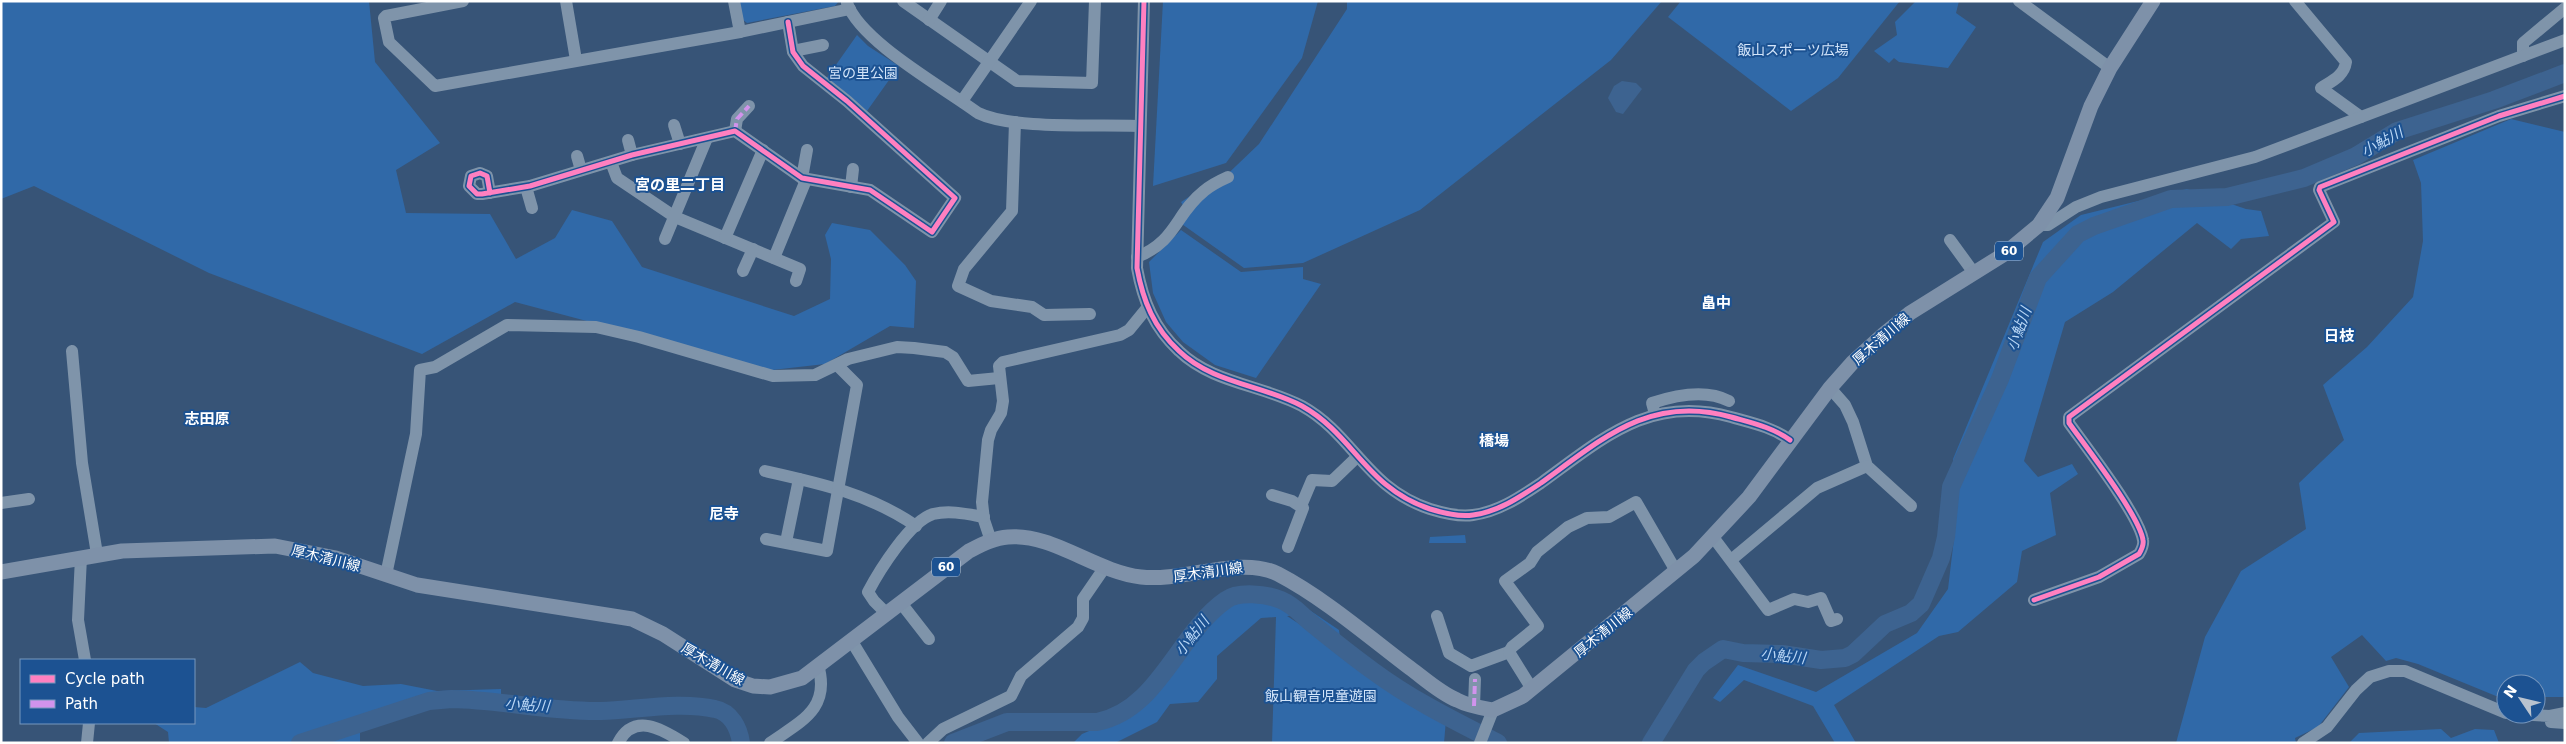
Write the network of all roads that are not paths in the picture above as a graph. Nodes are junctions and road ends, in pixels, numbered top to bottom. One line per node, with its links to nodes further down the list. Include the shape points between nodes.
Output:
1 (463, 1): 21 (street, via 384,18 389,42 435,86)
2 (566, 1): 21 (street)
3 (734, 1): 16 (street)
4 (903, 1): 14 (street)
5 (941, 1): 14 (street)
6 (1031, 1): 22 (street)
7 (1095, 1): 22 (street, via 1092,82 1017,80)
8 (1144, 1): 30 (street)
9 (2019, 1): 23 (street)
10 (2153, 1): 23 (main road, 厚木清川線 / 60)
11 (2294, 1): 27 (street, via 2346,62 2340,75 2321,88)
12 (848, 5): 15 (street); 25 (street, via 872,38)
13 (2565, 8): 20 (street, via 2523,43)
14 (929, 20): 22 (street)
15 (788, 22): 16 (street); 19 (street)
16 (740, 32): 21 (street)
17 (2565, 40): 20 (street)
18 (823, 45): 19 (street)
19 (793, 51): 45 (street, via 807,70 847,101 955,198 932,232 895,200 870,190)
20 (2523, 56): 27 (street)
21 (576, 60)
22 (989, 61): 25 (street)
23 (2110, 68): 49 (main road, 厚木清川線 / 60, via 2091,106 2057,198)
24 (2565, 96): 92 (street, via 2499,116 2320,187 2334,222 2069,417 2069,422 2136,520 2143,549 2099,577)
25 (962, 101): 28 (street, via 991,119)
26 (749, 106): 31 (street, via 738,119)
27 (2361, 117): 49 (street, via 2256,157 2101,197 2076,207 2048,225)
28 (1014, 122): 30 (street); 60 (street, via 1012,211 954,285 991,301 1032,307 1044,316 1066,312)
29 (674, 125): 34 (street)
30 (1140, 126): 54 (street)
31 (734, 131): 32 (street); 35 (street)
32 (707, 138): 34 (street); 48 (street)
33 (628, 140): 37 (street)
34 (680, 144): 37 (street)
35 (763, 150): 43 (street); 50 (street)
36 (807, 150): 43 (street)
37 (632, 155): 39 (street)
38 (577, 156): 41 (street)
39 (611, 162): 41 (street); 48 (street, via 617,178)
40 (854, 169): 45 (street)
41 (581, 170): 44 (street)
42 (1228, 178): 54 (street, via 1203,192 1165,241)
43 (804, 179): 45 (street); 55 (street)
44 (526, 187): 46 (street); 47 (street)
45 (851, 187)
46 (490, 193)
47 (532, 208)
48 (674, 217): 50 (street); 51 (street)
49 (2039, 225): 57 (main road, 厚木清川線 / 60, via 2003,255)
50 (725, 238): 53 (street)
51 (665, 239)
52 (1950, 240): 57 (street)
53 (753, 249): 55 (street); 56 (street)
54 (1137, 257): 59 (street)
55 (774, 258): 58 (street, via 800,269)
56 (743, 270)
57 (1974, 273): 64 (main road, 厚木清川線 / 60, via 1910,313 1853,362)
58 (796, 281)
59 (1147, 308): 63 (street, via 1130,330 1120,335 1003,362 999,366); 68 (street, via 1163,334 1192,362 1219,376 1302,406)
60 (1090, 314)
61 (72, 350): 85 (street, via 82,464)
62 (837, 366): 63 (street, via 848,359 897,347 914,348 945,352 953,357 968,381); 72 (street, via 857,385); 91 (street, via 815,375 773,376 596,327 508,325 435,367 420,370 416,434)
63 (999, 378): 78 (street, via 1003,401 1001,414 988,440 982,502)
64 (1830, 388): 67 (main road, 厚木清川線 / 60); 69 (street, via 1845,405)
65 (1729, 401): 66 (street, via 1716,394 1668,398 1652,403)
66 (1655, 414): 67 (street, via 1685,411 1722,414 1764,426); 68 (street, via 1613,432 1522,496 1494,510 1472,516 1443,513 1409,502 1390,490)
67 (1790, 440): 80 (main road, 厚木清川線 / 60, via 1749,497)
68 (1357, 457): 76 (street, via 1332,482 1312,480)
69 (1867, 466): 77 (street); 87 (street, via 1817,488)
70 (765, 471): 71 (street)
71 (799, 478): 72 (street); 83 (street)
72 (839, 488): 79 (street, via 864,497); 83 (street, via 827,551)
73 (1272, 495): 76 (street)
74 (29, 499): 75 (street)
75 (1, 503)
76 (1301, 506): 84 (street, via 1303,508)
77 (1911, 506)
78 (984, 517): 79 (street, via 953,512 931,515); 82 (street)
79 (916, 526): 94 (street, via 885,562 868,592)
80 (1713, 537): 87 (street); 89 (main road, 厚木清川線 / 60)
81 (766, 539): 83 (street)
82 (991, 541): 88 (main road, 厚木清川線 / 60, via 1024,537 1045,542); 93 (main road, 厚木清川線 / 60, via 959,557)
83 (786, 542)
84 (1288, 547)
85 (97, 554): 86 (main road, 厚木清川線 / 60); 91 (main road, 厚木清川線 / 60, via 152,548 275,546 336,558)
86 (81, 556): 90 (main road, 厚木清川線 / 60); 100 (street, via 78,620)
87 (1731, 560): 96 (street, via 1768,610 1794,599 1808,602 1821,598)
88 (1105, 567): 104 (main road, 厚木清川線 / 60, via 1120,573 1157,578 1242,566 1270,570 1303,589 1436,688 1455,700); 117 (street, via 1083,599 1083,618 1078,627 1021,676 1011,696 943,729)
89 (1676, 571): 99 (street, via 1636,502 1609,517 1587,518 1568,527 1537,552 1530,563 1505,581 1538,626); 103 (main road, 厚木清川線 / 60)
90 (1, 572)
91 (386, 575): 101 (main road, 厚木清川線 / 60, via 417,585 632,619 663,634 735,680 753,686 784,684 802,678)
92 (2034, 600)
93 (901, 603): 94 (main road, 厚木清川線 / 60); 97 (street)
94 (886, 613): 98 (main road, 厚木清川線 / 60)
95 (1437, 616): 99 (street, via 1449,653 1471,666)
96 (1832, 621)
97 (928, 639)
98 (851, 640): 101 (main road, 厚木清川線 / 60); 116 (street, via 898,717)
99 (1510, 652): 103 (street)
100 (85, 659)
101 (818, 665): 115 (street, via 823,682 816,706 808,717)
102 (1475, 679): 104 (street)
103 (1532, 689): 107 (main road, 厚木清川線 / 60)
104 (1474, 706): 107 (main road, 厚木清川線 / 60)
105 (2496, 709): 119 (street, via 2414,674 2389,671 2370,677 2327,727)
106 (2565, 713): 109 (street)
107 (1491, 715): 118 (street)
108 (2546, 716): 109 (street)
109 (2550, 716): 110 (street, via 2551,722)
110 (2565, 723)
111 (89, 724): 112 (street)
112 (87, 743)
113 (618, 743): 114 (street, via 623,733 640,726 661,728)
114 (684, 743)
115 (770, 743)
116 (918, 743)
117 (928, 743)
118 (1480, 743)
119 (2302, 743)

